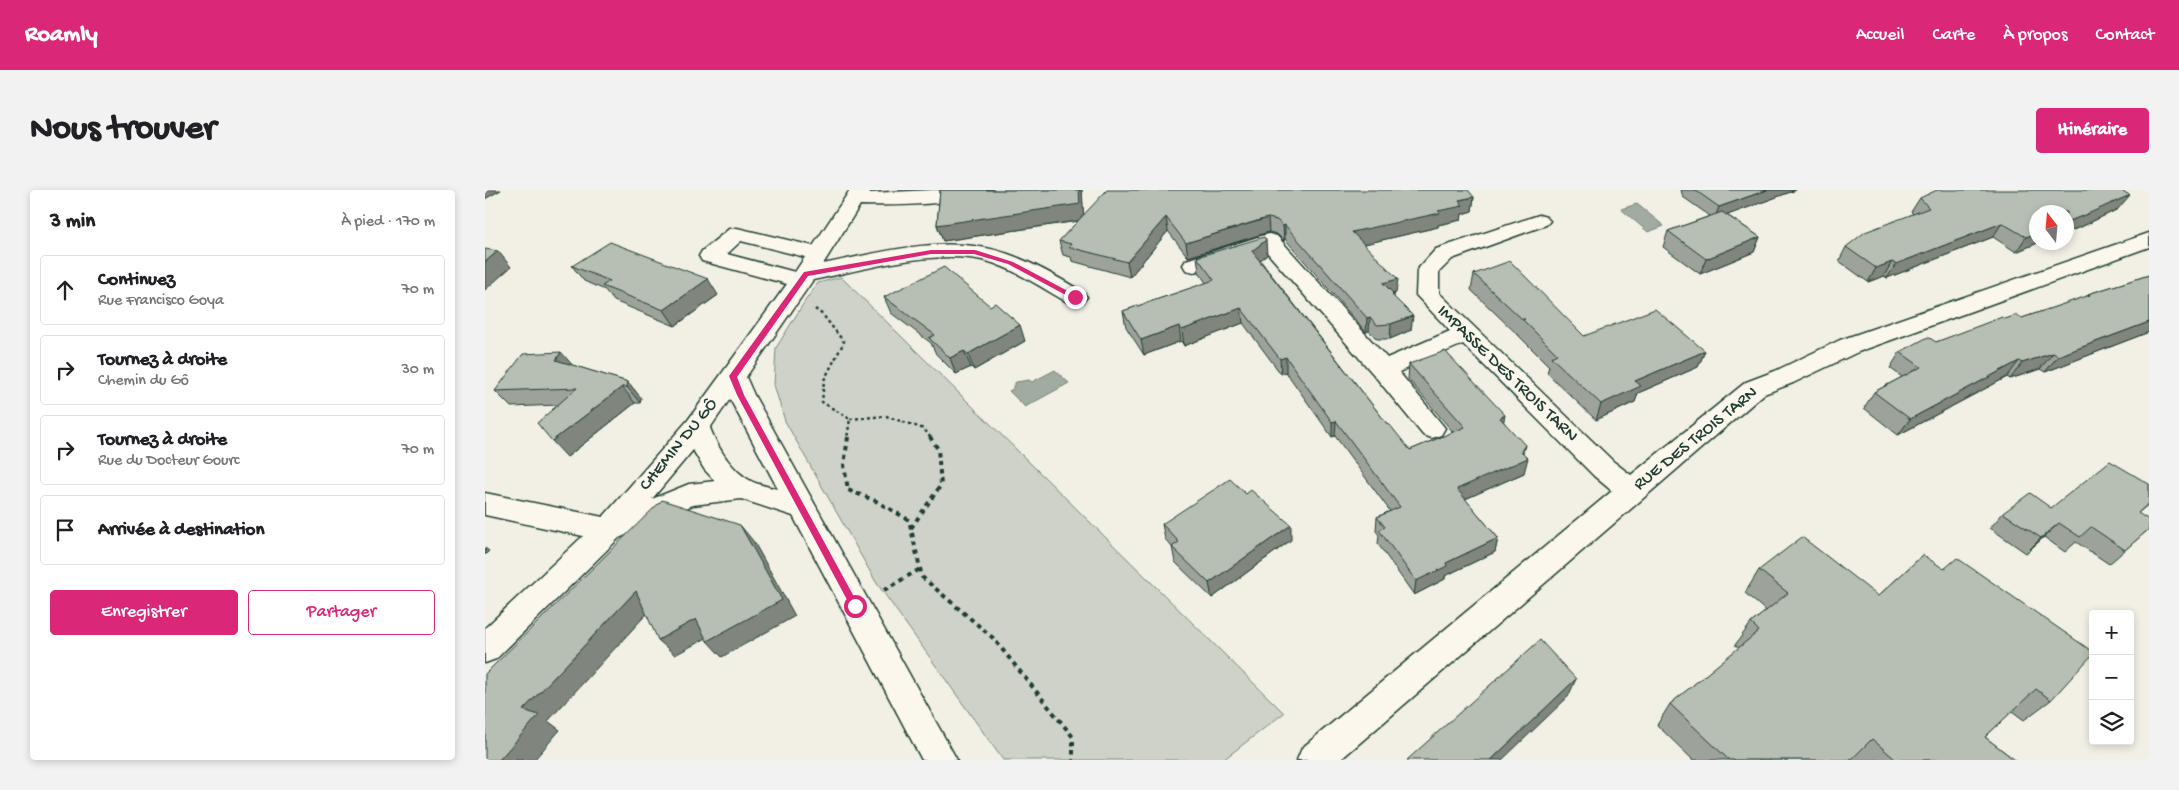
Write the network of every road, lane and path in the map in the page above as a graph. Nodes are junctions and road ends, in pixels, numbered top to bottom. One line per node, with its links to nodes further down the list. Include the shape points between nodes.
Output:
1 (982, 190): 2 (street, via 889,201)
2 (857, 194): 5 (street, CHEMIN DU GÔ)
3 (1539, 221): 9 (street, IMPASSE DES TROIS TARN, via 1444,254 1428,270 1427,295)
4 (2149, 240): 16 (street, RUE DES TROIS TARN, via 1849,346 1755,388)
5 (819, 254): 7 (street, CHEMIN DU GÔ); 7 (street, via 737,234 710,256)
6 (1195, 265): 10 (street, via 1269,241)
7 (799, 284): 8 (street, via 931,252 975,252 1011,263); 11 (street, CHEMIN DU GÔ); 12 (path, via 805,301 823,315 844,342 824,380 822,402)
8 (1075, 297)
9 (1465, 334): 10 (street); 16 (street, IMPASSE DES TROIS TARN, via 1604,469)
10 (1383, 369): 14 (street)
11 (733, 376): 13 (street, CHEMIN DU GÔ); 18 (street)
12 (850, 419): 19 (path, via 844,465 848,490 909,520); 19 (path, via 886,416 924,429 938,449 941,485)
13 (697, 426): 15 (street, via 714,464); 20 (street, CHEMIN DU GÔ)
14 (1432, 428)
15 (741, 488): 18 (street); 20 (street, via 689,495)
16 (1631, 491): 26 (street, RUE DES TROIS TARN)
17 (485, 504): 20 (street)
18 (801, 508): 22 (street)
19 (911, 528): 21 (path)
20 (609, 530): 23 (street, CHEMIN DU GÔ)
21 (920, 569): 22 (path); 25 (path, via 922,577 993,638 1073,737)
22 (855, 606): 24 (street)
23 (485, 649)
24 (940, 760)
25 (1073, 760)
26 (1314, 760)

